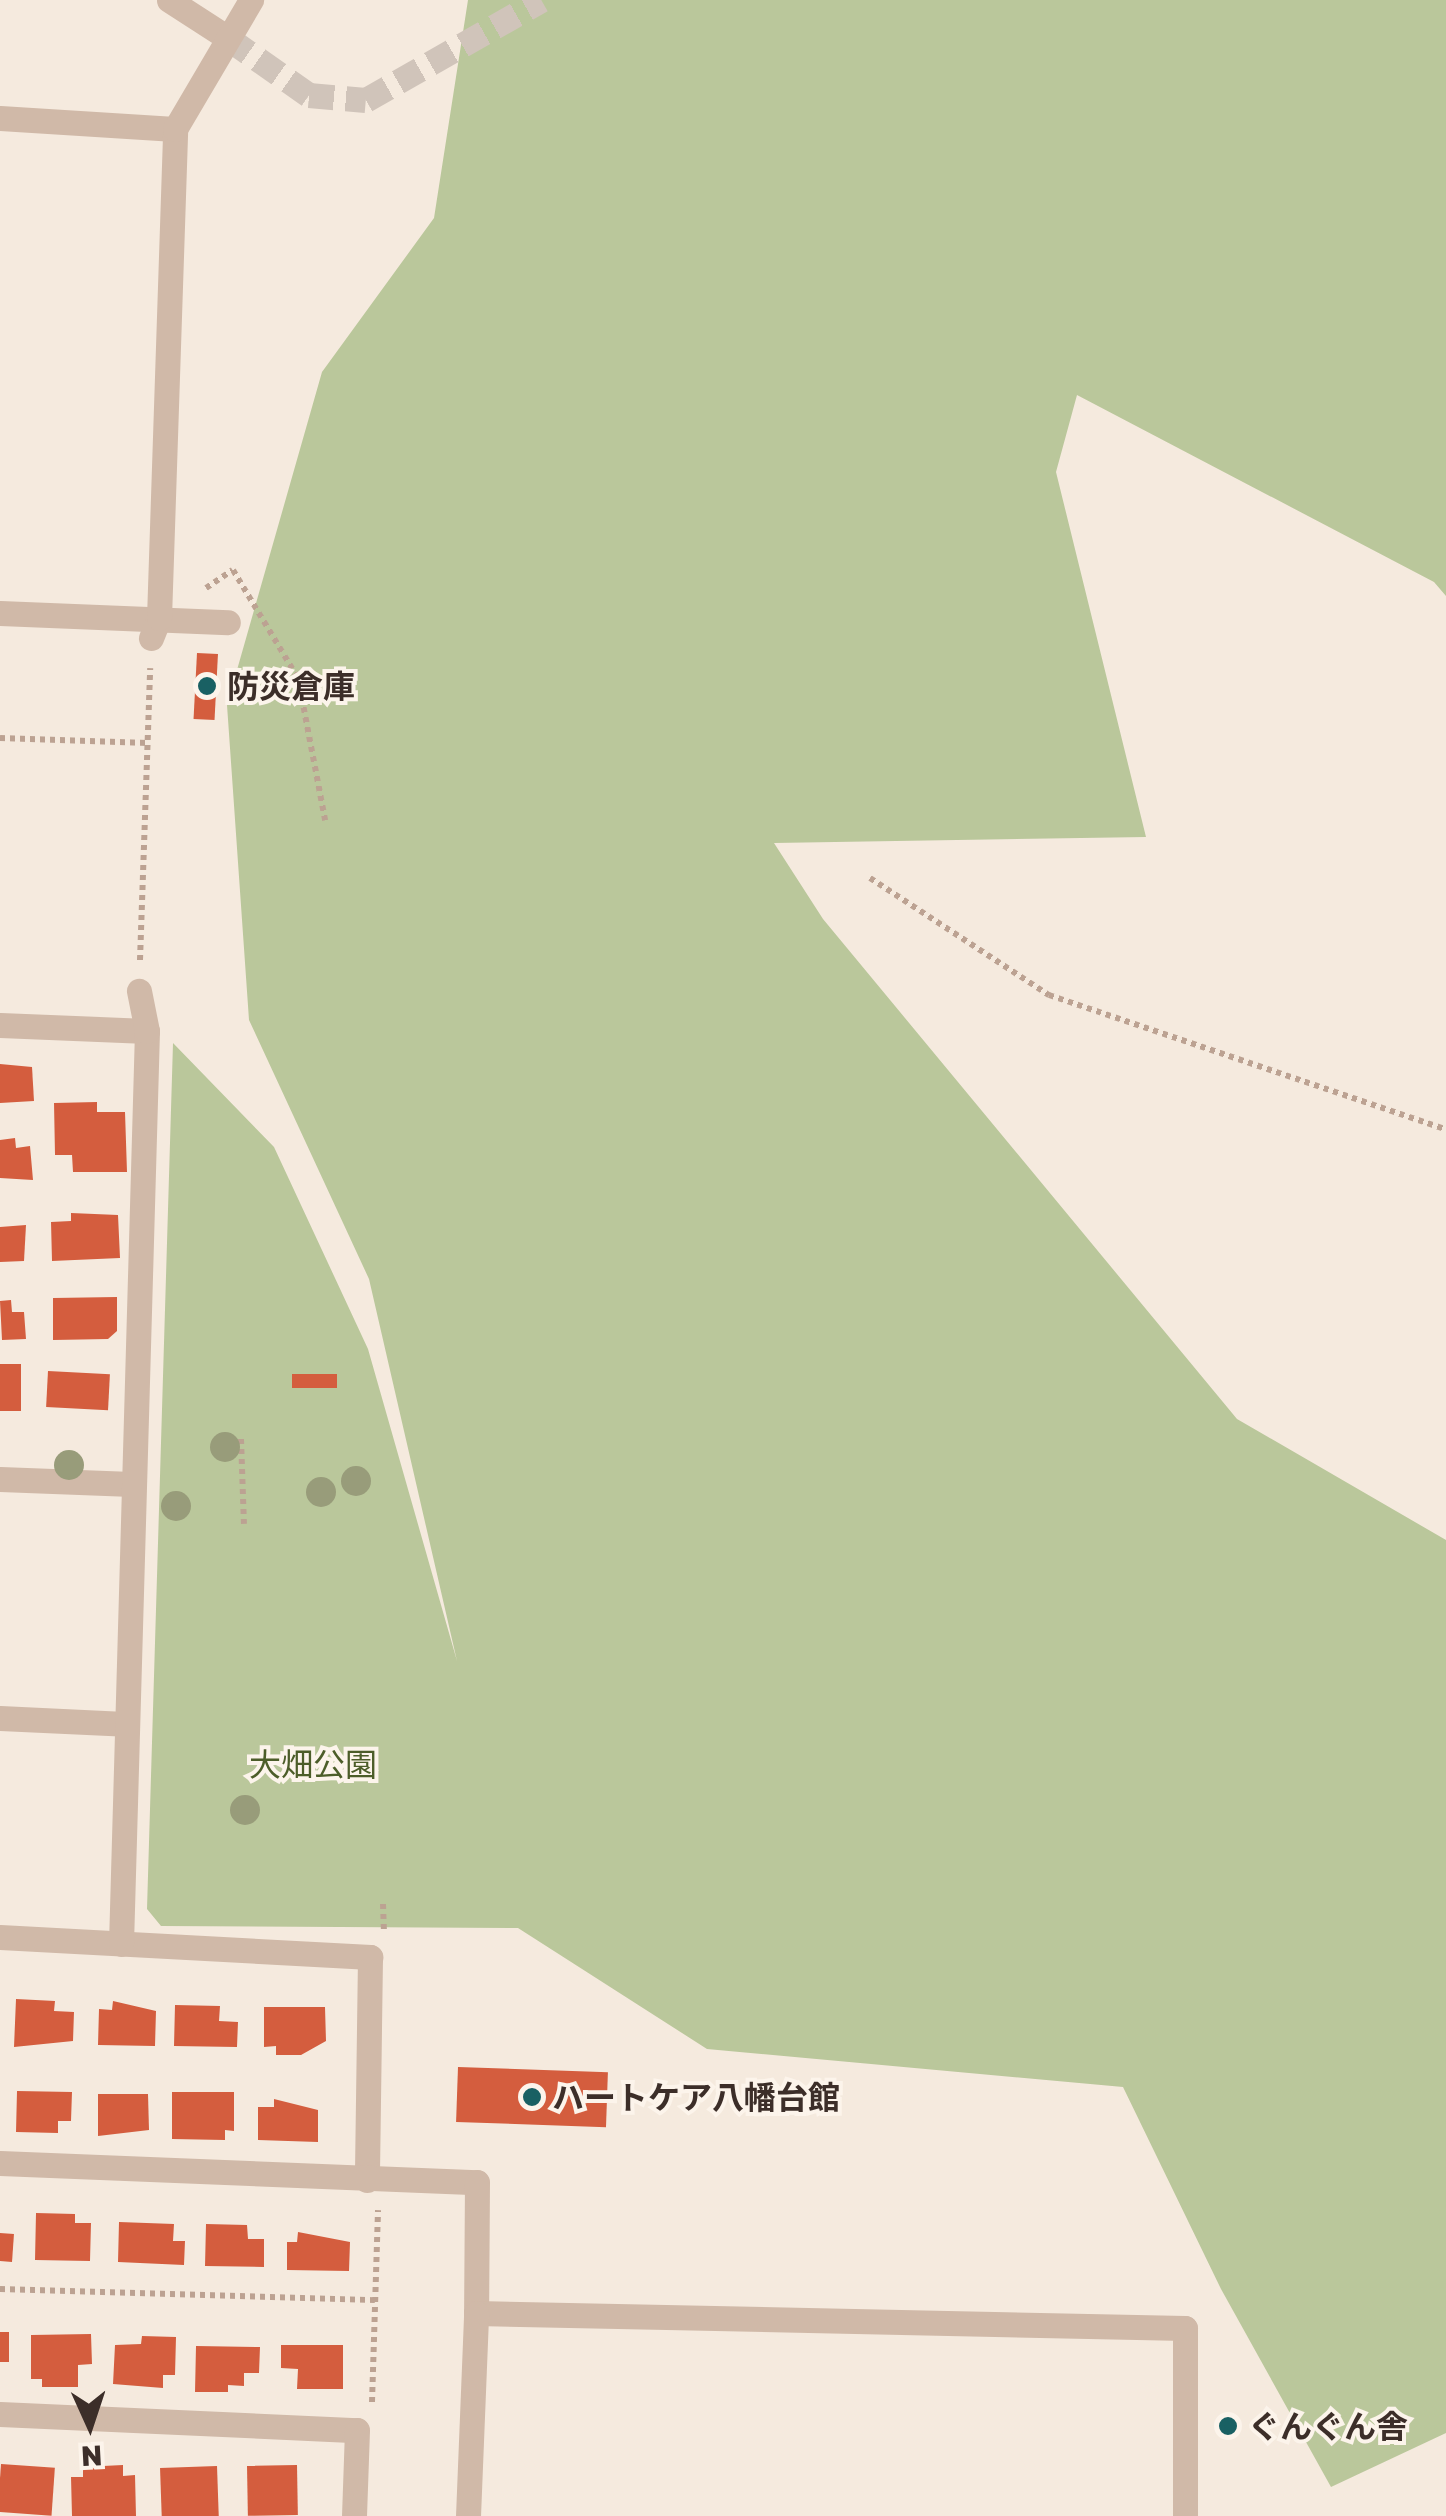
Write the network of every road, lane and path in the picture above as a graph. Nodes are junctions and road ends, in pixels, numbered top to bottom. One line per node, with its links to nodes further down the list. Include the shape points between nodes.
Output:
1 (169, 0): 3 (street)
2 (252, 0): 3 (street)
3 (228, 38): 5 (street)
4 (0, 118): 5 (street)
5 (175, 129): 8 (street)
6 (0, 613): 8 (street)
7 (228, 622): 8 (street)
8 (155, 628): 10 (path); 11 (path, via 234,570 298,678)
9 (0, 738): 10 (path)
10 (148, 743): 13 (path)
11 (325, 820)
12 (870, 878): 16 (path, via 1049,995)
13 (138, 991): 15 (street)
14 (0, 1025): 15 (street)
15 (146, 1031): 19 (street)
16 (1446, 1129)
17 (241, 1439): 20 (path)
18 (0, 1479): 19 (street)
19 (132, 1484): 22 (street)
20 (244, 1524)
21 (0, 1718): 22 (street)
22 (125, 1724): 24 (street)
23 (0, 1938): 24 (street)
24 (120, 1944): 26 (street, via 370,1957)
25 (0, 2163): 26 (street)
26 (373, 2189): 28 (path); 29 (street, via 477,2182)
27 (0, 2289): 28 (path)
28 (375, 2300): 30 (path)
29 (476, 2312): 33 (street); 34 (street, via 1185,2328)
30 (372, 2412)
31 (0, 2414): 32 (street, via 357,2430)
32 (354, 2516)
33 (468, 2516)
34 (1185, 2516)

